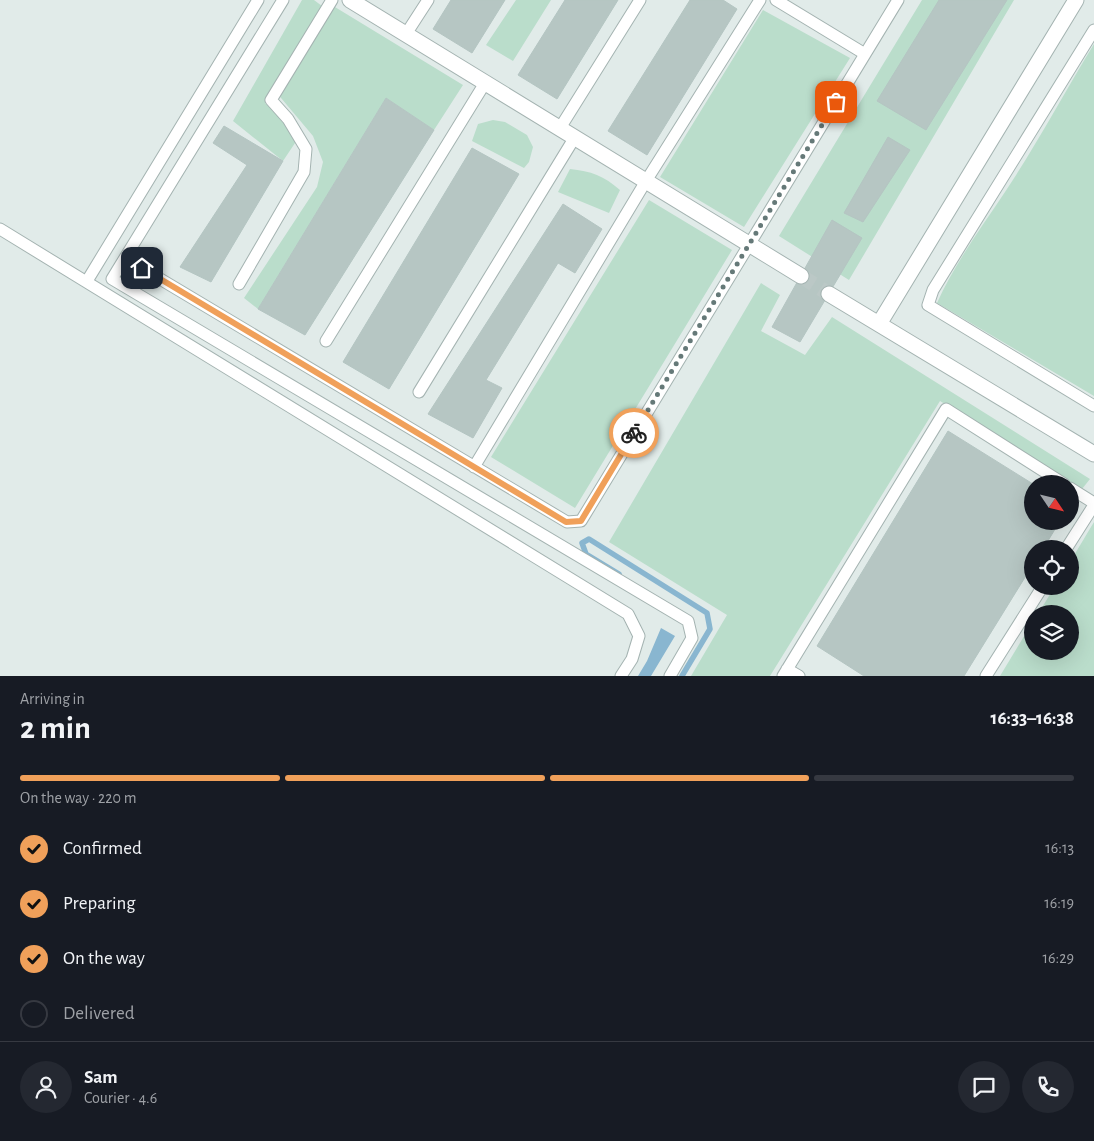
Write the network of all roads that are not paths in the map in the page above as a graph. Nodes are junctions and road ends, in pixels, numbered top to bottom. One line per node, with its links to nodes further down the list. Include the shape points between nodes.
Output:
1 (258, 0): 22 (lane)
2 (283, 0): 20 (lane)
3 (332, 0): 23 (lane, via 271,100 288,118 306,149 304,172)
4 (350, 0): 12 (street)
5 (428, 0): 12 (lane)
6 (640, 0): 15 (lane)
7 (760, 0): 17 (lane)
8 (776, 0): 13 (lane)
9 (898, 0): 13 (lane)
10 (1076, 0): 25 (street)
11 (1094, 30): 28 (lane, via 933,290 928,305)
12 (406, 34): 14 (street)
13 (865, 54): 19 (lane)
14 (485, 83): 15 (street); 26 (lane)
15 (560, 128): 16 (street)
16 (575, 137): 17 (street); 27 (lane)
17 (646, 181): 19 (street); 30 (lane)
18 (0, 229): 22 (lane)
19 (749, 244): 21 (street); 30 (lane, via 581,521 566,522)
20 (125, 258): 30 (lane); 38 (lane, via 112,278 688,622 692,638)
21 (801, 276)
22 (87, 281): 37 (lane, via 628,614 639,636 632,659)
23 (239, 284)
24 (829, 294): 25 (street)
25 (879, 324): 29 (street)
26 (326, 341)
27 (419, 392)
28 (1094, 406)
29 (1094, 454)
30 (474, 466)
31 (1050, 475): 36 (lane, via 946,409)
32 (1079, 494): 33 (lane)
33 (1094, 504): 34 (lane)
34 (1072, 540)
35 (1037, 595): 40 (lane)
36 (785, 672): 39 (lane)
37 (621, 676)
38 (670, 676)
39 (799, 676)
40 (986, 676)

